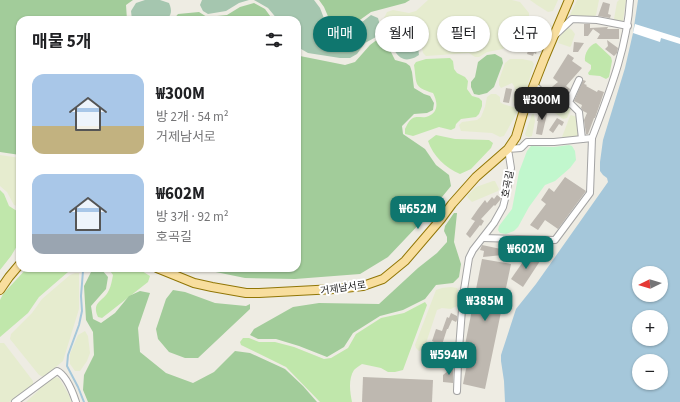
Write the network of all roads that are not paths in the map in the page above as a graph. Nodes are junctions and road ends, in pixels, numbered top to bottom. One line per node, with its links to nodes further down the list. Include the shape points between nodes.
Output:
1 (569, 0): 4 (main road, 거제남서로)
2 (630, 0): 3 (street)
3 (628, 26): 4 (street, via 597,20 572,19); 8 (street, via 612,85)
4 (553, 38): 6 (main road, 거제남서로)
5 (579, 80): 7 (street)
6 (534, 85): 7 (street, via 553,103); 10 (main road, 거제남서로, via 516,137)
7 (569, 102): 9 (street, via 579,112)
8 (592, 138): 9 (street); 11 (street, via 590,193 555,240)
9 (582, 139): 10 (street, via 527,142 521,148)
10 (508, 149): 11 (street, 호곡길, via 511,168 503,206); 13 (main road, 거제남서로, via 476,177 405,261 383,279 363,286 246,293 194,283)
11 (483, 238): 15 (street, 호곡길, via 469,258 463,296)
12 (16, 269): 14 (main road)
13 (167, 272)
14 (0, 290)
15 (457, 391)
16 (15, 402): 17 (street, via 58,371 61,372)
17 (76, 402)

